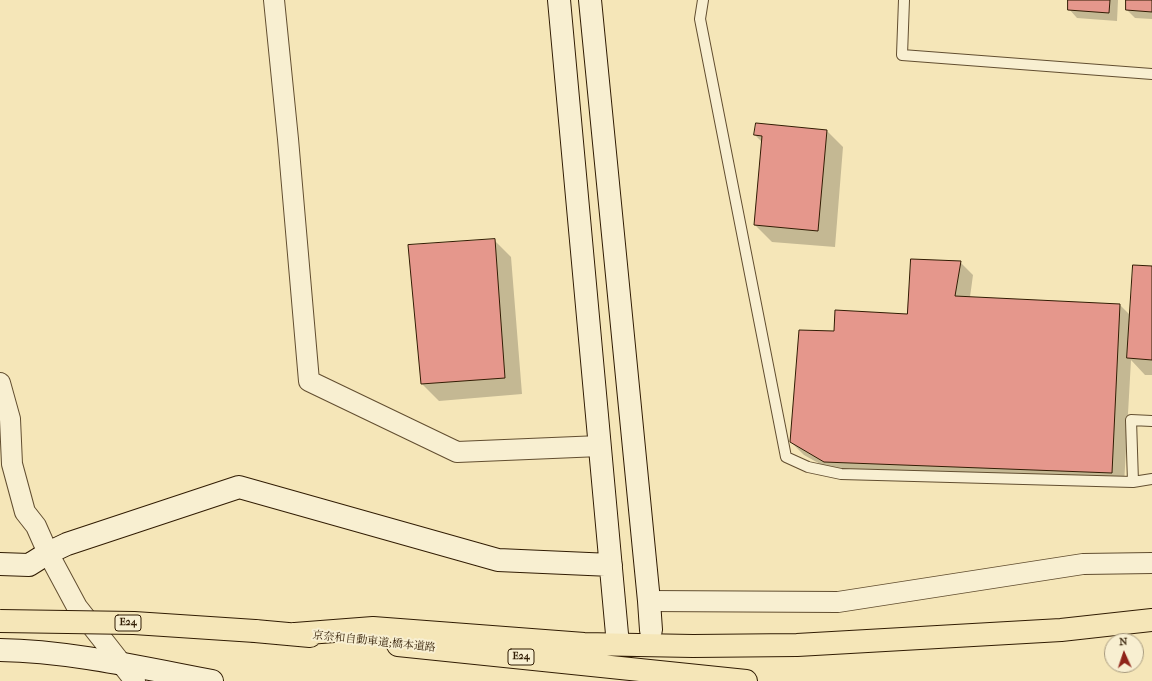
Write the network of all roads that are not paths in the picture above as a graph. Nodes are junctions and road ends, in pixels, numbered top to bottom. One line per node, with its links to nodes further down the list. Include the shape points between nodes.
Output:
1 (274, 0): 9 (street, via 309,380 457,452)
2 (559, 0): 9 (street)
3 (590, 0): 16 (street)
4 (703, 0): 11 (lane, via 700,19 786,457 808,467 841,474)
5 (904, 0): 6 (lane, via 902,55)
6 (1152, 74)
7 (0, 383): 12 (street, via 10,419 12,464 25,512 36,526)
8 (1152, 421): 11 (lane, via 1131,420)
9 (600, 446): 15 (street)
10 (1152, 479): 11 (lane)
11 (1133, 482)
12 (48, 553): 14 (street, via 28,565); 15 (street, via 67,544 239,487 498,560); 23 (street, via 77,607)
13 (1152, 563): 16 (street, via 1083,564 838,602)
14 (0, 564)
15 (611, 565): 21 (street)
16 (649, 601): 19 (street)
17 (1152, 620): 20 (highway, via 1061,630 797,645 584,644 373,628)
18 (0, 621): 20 (highway, 京奈和自動車道;橋本道路 / E24, bridge, via 134,623)
19 (650, 630)
20 (295, 634): 25 (highway, 京奈和自動車道;橋本道路 / E24)
21 (617, 634)
22 (0, 650): 23 (street, via 29,650)
23 (129, 673): 24 (street)
24 (212, 681)
25 (746, 681)

